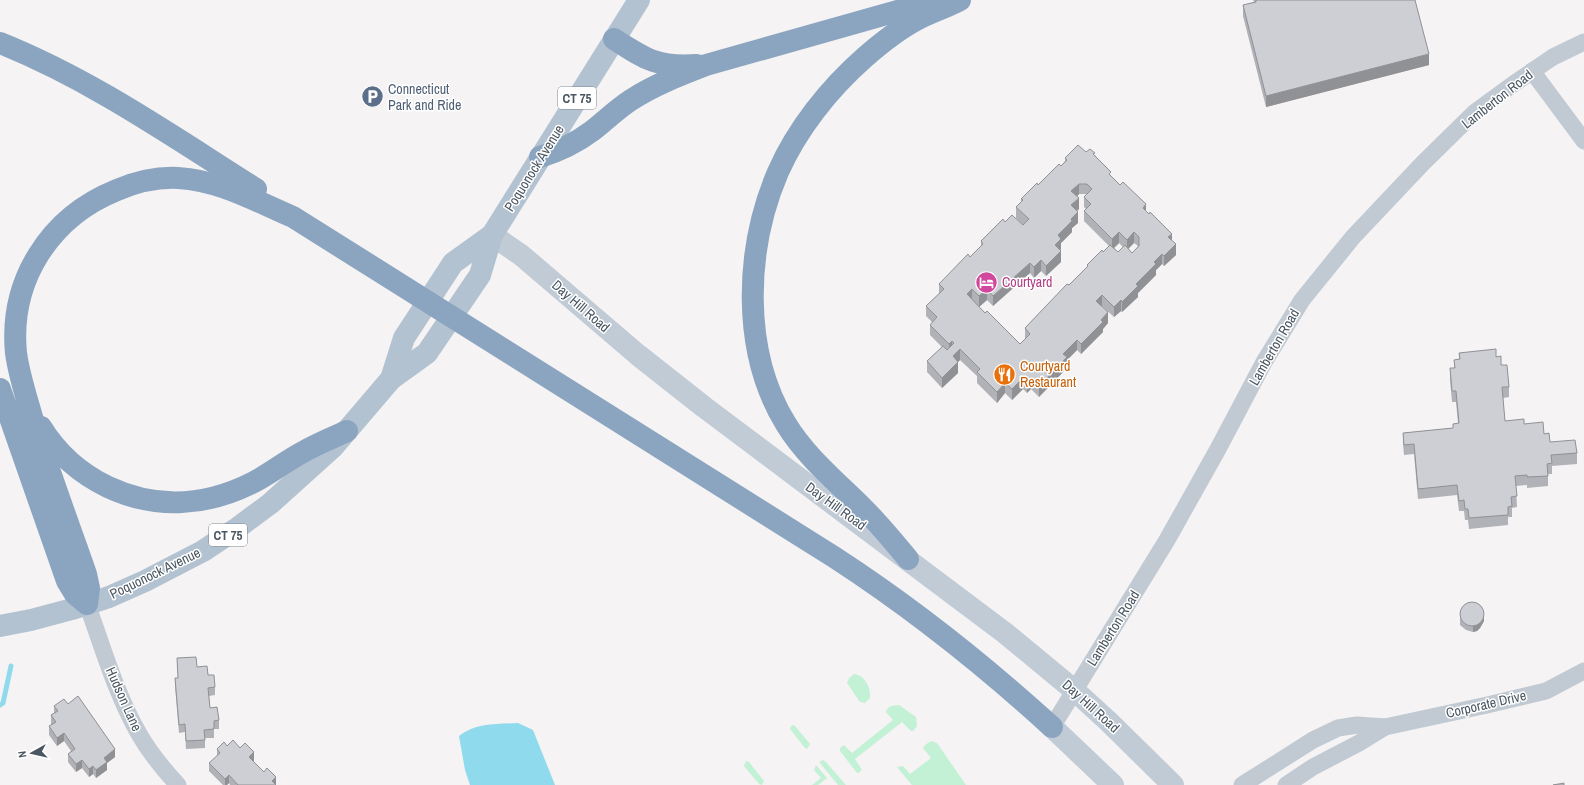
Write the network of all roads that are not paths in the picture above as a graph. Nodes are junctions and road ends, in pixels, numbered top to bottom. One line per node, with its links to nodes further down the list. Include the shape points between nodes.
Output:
1 (639, 0): 4 (main road, Poquonock Avenue / CT 75)
2 (937, 0): 7 (highway)
3 (960, 0): 17 (highway, via 903,28 859,62 822,101 799,134 775,180 762,222 756,262 754,301 757,341 766,378 778,409 793,435 810,456 878,524)
4 (614, 39): 7 (highway, via 654,62); 10 (main road, Poquonock Avenue / CT 75)
5 (1584, 42): 8 (street, Lamberton Road)
6 (0, 44): 11 (highway, via 49,64 98,90 260,191)
7 (706, 65): 10 (highway, via 670,79 638,96 580,139 561,150)
8 (1532, 71): 9 (street); 21 (street, Lamberton Road, via 1475,112 1423,163 1354,237 1302,300 1264,362 1167,540)
9 (1584, 140)
10 (540, 157): 12 (main road, Poquonock Avenue / CT 75)
11 (292, 217): 15 (highway, via 227,188 177,178 156,179 131,185 87,205 67,220 47,241 31,266 24,286 17,316 16,342 19,371); 22 (highway, via 866,578 994,675)
12 (492, 235): 13 (main road, Poquonock Avenue / CT 75, via 480,275 427,353); 13 (main road, Poquonock Avenue / CT 75, via 453,263 404,338); 17 (main road, Day Hill Road, via 522,255 709,412)
13 (391, 379): 16 (main road, Poquonock Avenue / CT 75)
14 (0, 389): 18 (highway, via 67,581 75,594)
15 (26, 398): 16 (highway, via 49,439 74,466 101,484 147,500 162,502 191,502 234,491 255,482 303,452); 18 (highway, via 86,574 89,588)
16 (347, 431): 18 (main road, Poquonock Avenue / CT 75, via 293,484 236,529 203,551 128,589)
17 (908, 560): 21 (main road, Day Hill Road, via 1005,633)
18 (87, 604): 19 (main road, Poquonock Avenue / CT 75); 24 (street, Hudson Lane, via 110,668 136,728 156,759)
19 (0, 626)
20 (1584, 671): 23 (street, Corporate Drive, via 1546,690)
21 (1074, 690): 22 (street, Lamberton Road); 26 (main road, Day Hill Road)
22 (1052, 727): 25 (main road)
23 (1385, 727): 27 (street, Corporate Drive, via 1338,728 1322,735); 28 (street, Corporate Drive)
24 (178, 785)
25 (1113, 785)
26 (1173, 785)
27 (1242, 785)
28 (1286, 785)

